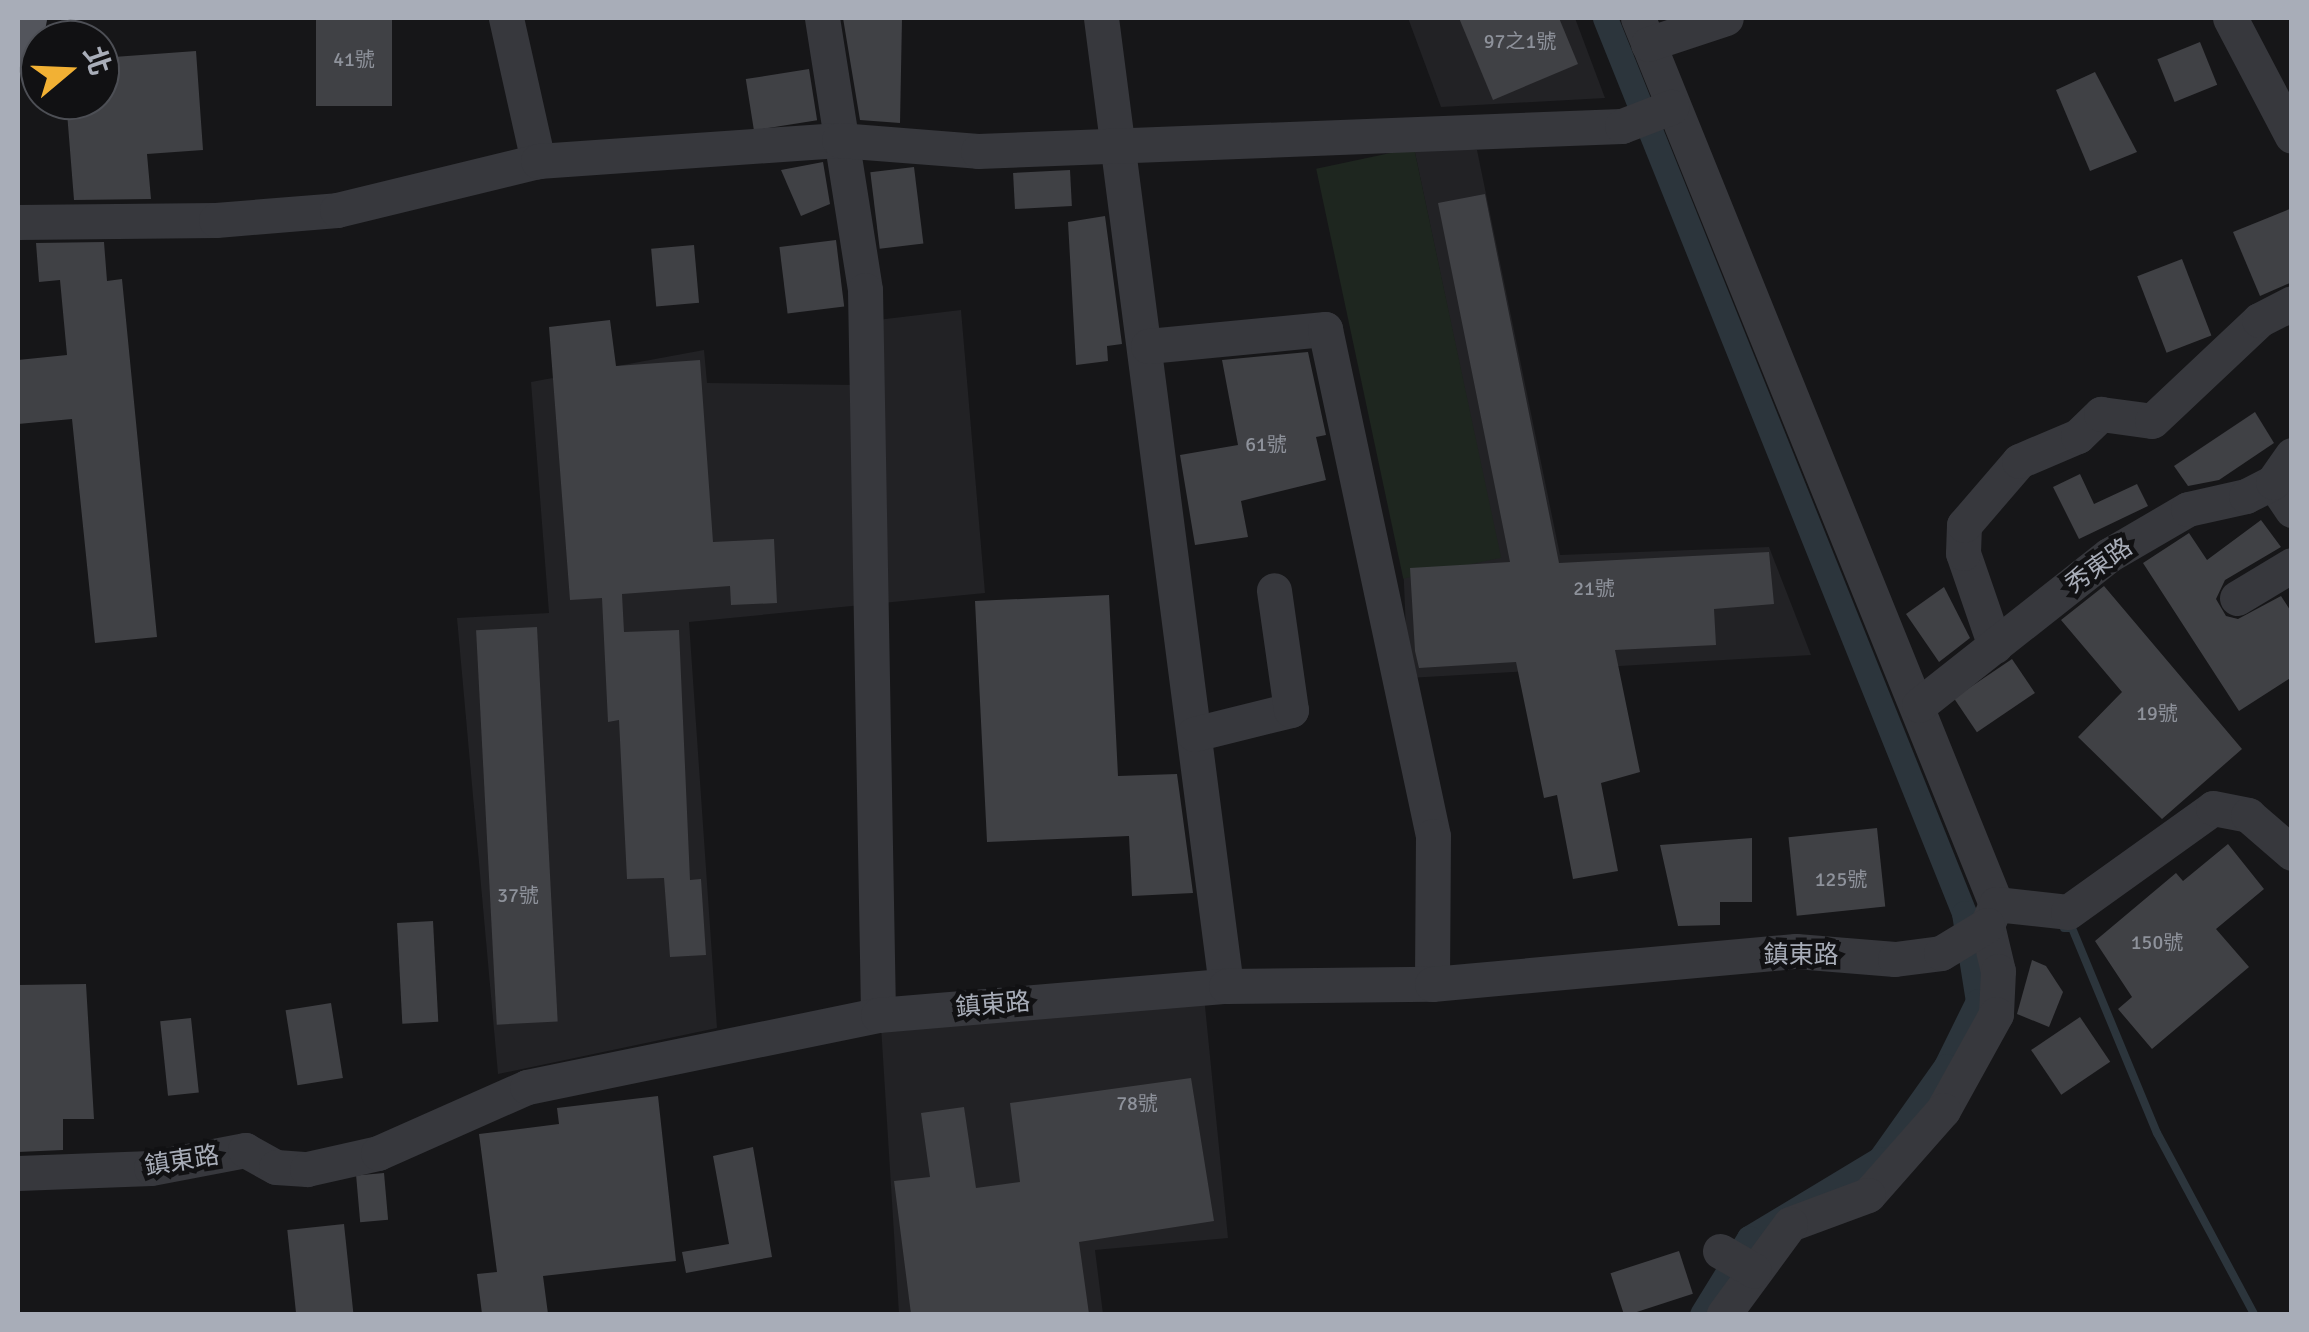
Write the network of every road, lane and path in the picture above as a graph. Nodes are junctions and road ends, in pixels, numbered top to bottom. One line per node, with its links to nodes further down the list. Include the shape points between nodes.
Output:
1 (24, 18): 8 (main road)
2 (506, 18): 13 (street)
3 (822, 18): 11 (street)
4 (1101, 18): 12 (street)
5 (1726, 18): 7 (street)
6 (2230, 18): 10 (street)
7 (1643, 31): 9 (street)
8 (18, 46)
9 (1649, 116): 12 (street); 22 (street)
10 (2292, 136)
11 (839, 140): 12 (street, via 978,151); 13 (street); 28 (street, via 864,290)
12 (1120, 146): 16 (street)
13 (538, 161): 14 (street, via 337,210 216,220)
14 (18, 222)
15 (2292, 303): 21 (street, via 2259,320 2152,422 2101,414 2078,436 2018,461 1964,525 1963,553)
16 (1148, 346): 23 (street); 26 (street, via 1326,330 1432,836)
17 (2285, 482): 21 (street, 秀東路, via 2188,509 2108,555)
18 (2292, 564): 20 (street)
19 (1274, 590): 23 (street, via 1290,710)
20 (2237, 598)
21 (1995, 646): 22 (street, 秀東路)
22 (1919, 705): 25 (street)
23 (1194, 734): 27 (street)
24 (2292, 853): 25 (street, via 2248,815 2213,808 2068,912)
25 (1991, 914): 26 (street, 鎮東路, via 1941,953 1895,959 1796,951); 31 (street, via 1996,1014 1943,1110 1868,1195 1790,1224)
26 (1432, 984): 27 (street, 鎮東路)
27 (1226, 986): 28 (street, 鎮東路)
28 (878, 1015): 29 (street, 鎮東路, via 527,1088 378,1153 307,1168 276,1167 245,1150 151,1168)
29 (18, 1174)
30 (1720, 1251): 31 (street)
31 (1754, 1271): 32 (street)
32 (1724, 1314)

